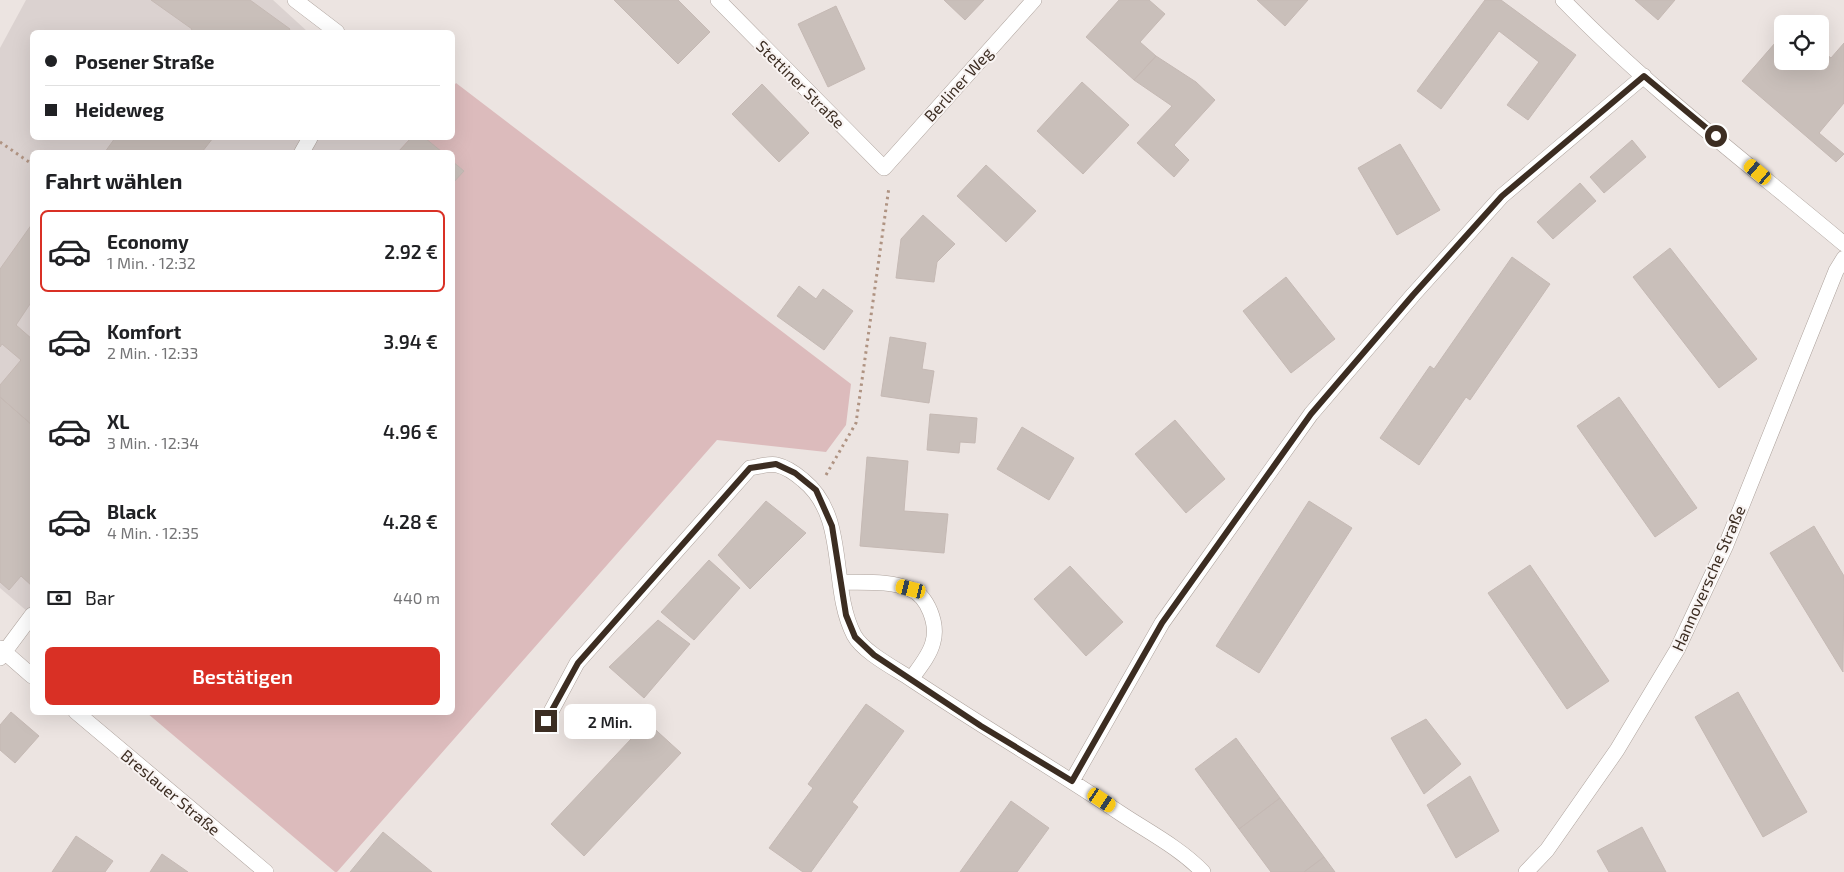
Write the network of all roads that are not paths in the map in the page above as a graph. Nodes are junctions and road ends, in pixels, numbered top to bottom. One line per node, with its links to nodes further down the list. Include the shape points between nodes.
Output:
1 (295, 0): 5 (street)
2 (718, 0): 7 (street, Stettiner Straße)
3 (1034, 0): 7 (street, Berliner Weg)
4 (1563, 0): 6 (street)
5 (334, 30)
6 (1644, 76): 8 (street); 17 (street, via 1502,196 1311,414 1162,623)
7 (884, 168)
8 (1844, 244)
9 (1844, 258): 20 (street, Hannoversche Straße, via 1726,545 1677,650 1617,750 1547,850)
10 (840, 582): 14 (street, via 846,615 855,637 874,655); 14 (street, via 904,587 926,603 933,623 934,642); 16 (street, via 832,526 816,490 795,473 776,464 750,468 578,663)
11 (30, 618): 12 (street)
12 (2, 653): 13 (street)
13 (30, 674)
14 (911, 679): 17 (street)
15 (80, 715): 18 (street, Breslauer Straße)
16 (546, 721)
17 (1072, 781): 19 (street, via 1160,839)
18 (266, 872)
19 (1203, 872)
20 (1526, 872)

